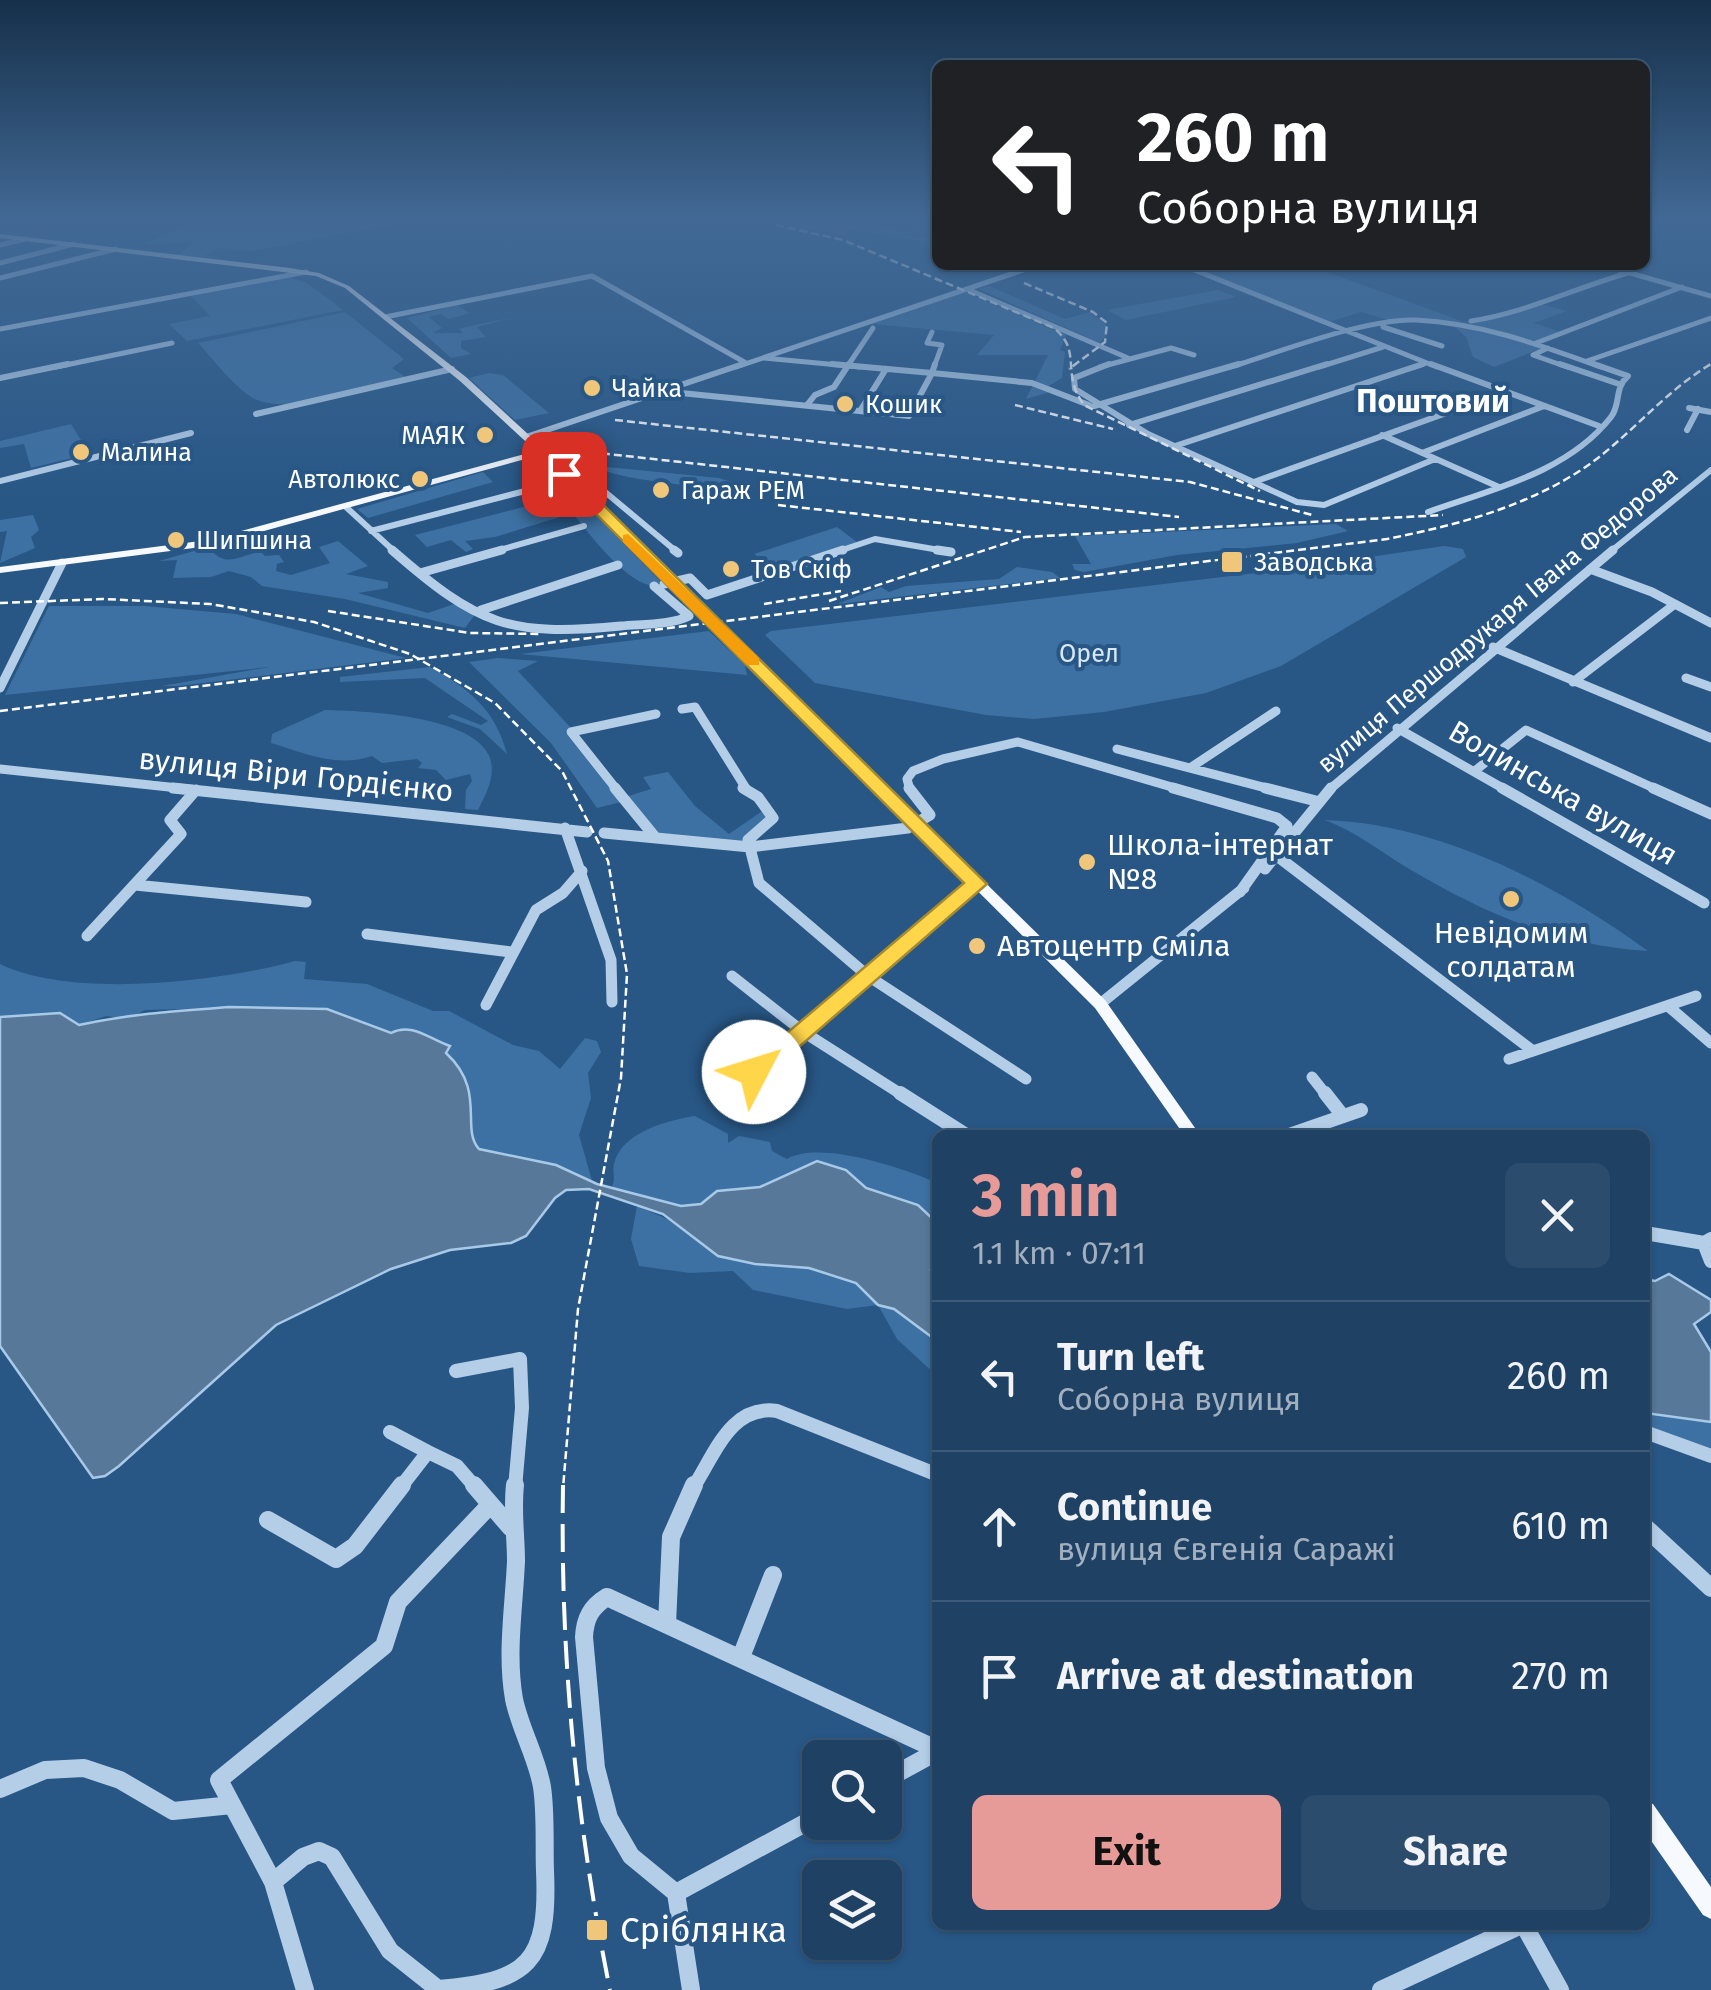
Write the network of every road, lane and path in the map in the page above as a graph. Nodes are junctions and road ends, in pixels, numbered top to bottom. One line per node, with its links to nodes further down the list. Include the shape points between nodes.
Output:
1 (85, 314): 15 (street)
2 (382, 314): 10 (main road)
3 (396, 314): 10 (street)
4 (659, 314): 27 (street)
5 (892, 314): 24 (street)
6 (1025, 314): 25 (street)
7 (1300, 314): 17 (street)
8 (1510, 314): 12 (street)
9 (1611, 314): 19 (street)
10 (385, 316): 30 (main road)
11 (1711, 318): 26 (street)
12 (1436, 322): 13 (street); 19 (street)
13 (1378, 326): 17 (street); 20 (street)
14 (873, 328): 29 (street)
15 (0, 330)
16 (932, 332): 32 (street, via 927,343 942,345)
17 (1346, 333): 21 (street); 38 (street)
18 (172, 343): 33 (street)
19 (1535, 343): 22 (street)
20 (1442, 346)
21 (1384, 347): 28 (street); 43 (street)
22 (1548, 348): 26 (street); 34 (street, via 1534,355)
23 (1194, 355): 25 (street, via 1171,348)
24 (760, 358): 27 (street); 29 (street)
25 (1130, 359): 38 (street, via 1076,375 1078,396)
26 (1587, 361): 34 (street, via 1628,376)
27 (746, 363): 35 (street)
28 (1426, 363): 36 (street); 49 (street)
29 (848, 366): 31 (street); 37 (street, via 834,387)
30 (452, 369): 42 (street); 48 (main road)
31 (886, 369): 32 (street); 40 (street)
32 (932, 373): 38 (street, via 1032,383 1075,404); 40 (street, via 909,416)
33 (0, 378)
34 (1619, 384): 44 (street, via 1614,414)
35 (666, 391): 37 (street); 48 (street)
36 (1505, 392): 39 (street); 47 (street)
37 (807, 405): 40 (street)
38 (1093, 405): 43 (street)
39 (1544, 406): 44 (street); 51 (street)
40 (860, 411)
41 (1711, 412): 45 (street, via 1694,408)
42 (256, 414)
43 (1129, 425): 49 (street)
44 (1599, 426): 57 (street, via 1572,455)
45 (1688, 430)
46 (191, 434): 54 (street)
47 (1382, 436): 51 (street); 55 (street)
48 (526, 437): 50 (main road)
49 (1175, 446): 55 (street)
50 (541, 452): 58 (main road); 63 (street, via 568,461); 90 (main road)
51 (1422, 453): 52 (street)
52 (1435, 459): 55 (street, via 1316,507); 57 (street)
53 (1711, 470): 66 (street, вулиця Першодрукаря Івана Федорова)
54 (0, 480)
55 (1251, 482)
56 (551, 486): 61 (street)
57 (1499, 487): 59 (street)
58 (346, 508): 61 (street); 64 (main road, via 209,543)
59 (1428, 512)
60 (584, 526): 68 (street)
61 (371, 531): 68 (street)
62 (952, 552): 70 (street, via 875,540 707,594 690,578 654,586 686,619 510,629)
63 (678, 553)
64 (62, 563): 67 (main road); 73 (street)
65 (618, 564): 70 (street)
66 (1590, 569): 69 (street); 72 (street, вулиця Першодрукаря Івана Федорова)
67 (0, 570)
68 (420, 574): 70 (street)
69 (1675, 604): 71 (street); 75 (street)
70 (481, 610)
71 (1711, 623)
72 (1494, 646): 75 (street); 81 (street, вулиця Першодрукаря Івана Федорова)
73 (4, 673): 77 (street)
74 (1686, 678): 76 (street)
75 (1573, 682): 82 (street)
76 (1711, 687)
77 (0, 688)
78 (682, 709): 95 (street, via 695,707 741,786 774,818 749,838)
79 (1276, 710): 85 (street)
80 (656, 714): 94 (street, via 570,732)
81 (1398, 728): 86 (street, Волинська вулиця); 88 (street, вулиця Першодрукаря Івана Федорова)
82 (1711, 738)
83 (1118, 749): 85 (street)
84 (0, 768): 87 (street, вулиця Віри Гордієнко)
85 (1190, 768): 88 (street)
86 (1476, 770): 89 (street, via 1526,730); 104 (street, Волинська вулиця)
87 (196, 790): 91 (street, вулиця Віри Гордієнко); 100 (street, via 170,820 182,834)
88 (1314, 802): 97 (street, вулиця Першодрукаря Івана Федорова)
89 (1711, 814)
90 (919, 826): 96 (street); 101 (main road); 102 (street, via 930,810 910,792 913,771 1018,742 1277,818 1286,833)
91 (565, 828): 92 (street, вулиця Віри Гордієнко); 99 (street)
92 (587, 832)
93 (604, 833): 94 (street)
94 (655, 837): 95 (street)
95 (750, 846): 96 (street); 98 (street)
96 (780, 846): 98 (street)
97 (1278, 856): 102 (street); 117 (street)
98 (751, 862): 109 (street, via 773,897)
99 (582, 870): 107 (street, via 536,910); 111 (street, via 611,960)
100 (135, 884): 103 (street); 106 (street)
101 (977, 884): 109 (street); 112 (main road)
102 (1240, 892): 112 (street)
103 (306, 902)
104 (1704, 903)
105 (367, 934): 107 (street)
106 (87, 936)
107 (512, 952): 113 (street)
108 (732, 976): 115 (street)
109 (868, 976): 115 (street); 121 (street)
110 (1696, 996): 114 (street)
111 (612, 1002)
112 (1100, 1004): 125 (main road)
113 (486, 1005)
114 (1668, 1006): 116 (street); 117 (street)
115 (802, 1032): 119 (street); 124 (street)
116 (1711, 1043)
117 (1533, 1051): 118 (street)
118 (1508, 1059)
119 (754, 1072)
120 (1312, 1077): 123 (street)
121 (1026, 1079)
122 (1361, 1110): 123 (street)
123 (1343, 1116): 126 (street)
124 (958, 1130)
125 (1188, 1130)
126 (1302, 1130)
127 (1650, 1234): 128 (street)
128 (1707, 1241): 129 (street)
129 (1711, 1261)
130 (456, 1371): 138 (street, via 520,1358)
131 (390, 1432): 133 (street)
132 (1650, 1434): 134 (street)
133 (428, 1452): 136 (street, via 457,1466); 137 (street, via 355,1546 336,1559)
134 (1711, 1456)
135 (932, 1473): 142 (street, via 789,1414 757,1408 739,1416 684,1501 671,1537)
136 (490, 1505): 138 (street); 148 (street, via 398,1602 384,1646 219,1780)
137 (268, 1520)
138 (511, 1528): 151 (street, via 514,1699 542,1786 544,1815 547,1921 539,1948 520,1970 479,1986 438,1989 390,1951 332,1856 302,1856)
139 (1650, 1532): 141 (street)
140 (773, 1574): 143 (street)
141 (1711, 1588)
142 (667, 1624): 143 (street); 152 (street, via 607,1598 585,1617 584,1636 602,1795 620,1841 643,1869)
143 (741, 1657): 144 (street)
144 (932, 1748)
145 (932, 1754): 146 (street)
146 (902, 1771)
147 (0, 1789): 148 (street, via 45,1770 84,1768 174,1810)
148 (232, 1805): 151 (street)
149 (1650, 1819): 153 (main road)
150 (802, 1825): 152 (street)
151 (272, 1882): 156 (street)
152 (676, 1892): 157 (street)
153 (1711, 1907)
154 (1512, 1930): 158 (street)
155 (1526, 1930): 159 (street)
156 (305, 1990)
157 (691, 1990)
158 (1381, 1990)
159 (1560, 1990)

